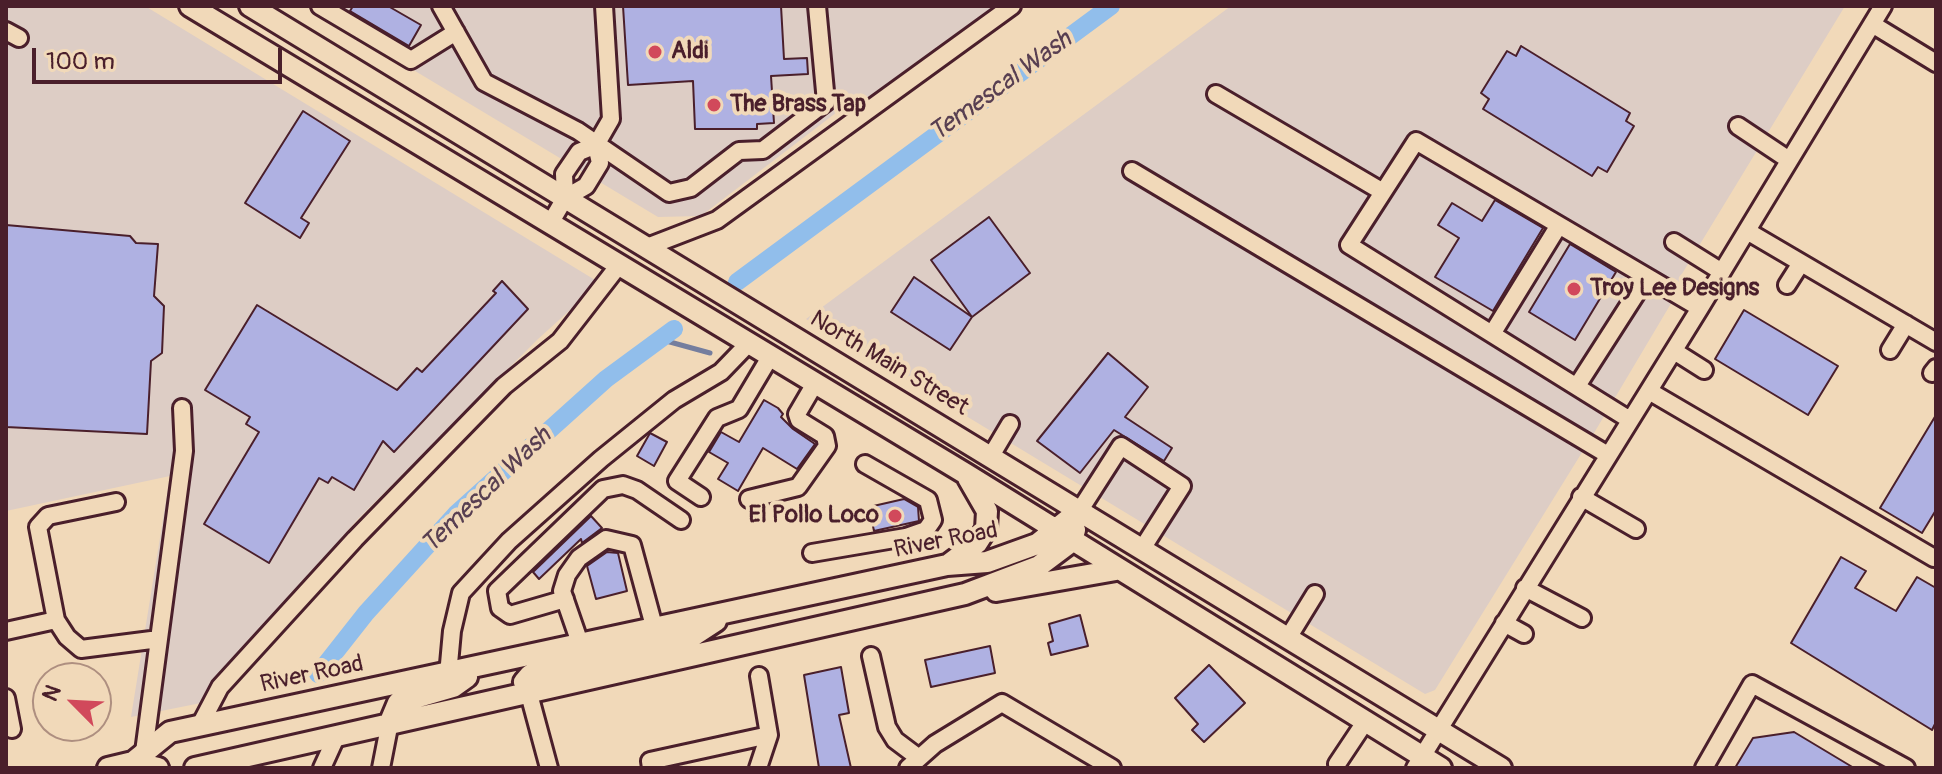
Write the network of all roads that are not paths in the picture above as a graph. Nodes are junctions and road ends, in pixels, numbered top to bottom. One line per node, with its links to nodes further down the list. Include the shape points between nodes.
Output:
1 (190, 6): 19 (main road)
2 (250, 6): 18 (main road, North Main Street)
3 (320, 6): 10 (street, via 411,60)
4 (441, 6): 10 (street)
5 (604, 6): 14 (street, via 611,119)
6 (817, 6): 14 (street, via 826,102 763,150 739,151 691,188 669,193)
7 (1012, 6): 23 (street, via 717,220)
8 (1883, 6): 9 (street)
9 (1872, 24): 11 (street); 15 (street)
10 (456, 32): 14 (street, via 484,82)
11 (1936, 63)
12 (1216, 94): 17 (street)
13 (1738, 126): 15 (street)
14 (596, 145): 18 (street, via 579,152 564,174); 18 (street, via 600,163 586,186)
15 (1789, 160): 21 (street)
16 (1132, 171): 43 (street)
17 (1383, 192): 20 (street, via 1416,141); 31 (street, via 1349,245)
18 (565, 198): 19 (street); 23 (main road, North Main Street)
19 (551, 222): 25 (main road)
20 (1559, 225): 27 (street); 31 (street)
21 (1747, 231): 24 (street); 26 (street)
22 (1674, 242): 26 (street)
23 (649, 248): 44 (main road, North Main Street)
24 (1801, 263): 28 (street); 30 (street)
25 (628, 270): 33 (main road); 83 (street, via 560,341 493,397 355,539 220,687)
26 (1722, 272): 29 (street)
27 (1647, 277): 29 (street); 38 (street)
28 (1787, 285)
29 (1700, 308): 35 (street)
30 (1906, 324): 32 (street); 34 (street)
31 (1492, 334): 38 (street)
32 (1936, 342)
33 (757, 350): 37 (main road); 47 (street, via 739,409 717,418 677,481); 77 (street, via 674,400 509,541 461,593)
34 (1890, 350)
35 (1674, 351): 36 (street); 39 (street)
36 (1704, 370)
37 (814, 385): 46 (main road); 49 (street, via 797,414 825,436 827,446 798,487)
38 (1577, 386): 41 (street)
39 (1649, 391): 41 (street); 58 (street)
40 (182, 408): 73 (street, via 184,451)
41 (1630, 420): 43 (street)
42 (1010, 424): 44 (street)
43 (1608, 455): 48 (street)
44 (991, 456): 51 (main road, North Main Street)
45 (865, 464): 57 (street, via 928,500 933,520 926,530 906,537)
46 (966, 474): 54 (main road); 59 (main road, via 987,511 986,529 977,543)
47 (701, 497)
48 (1581, 497): 53 (street); 61 (street)
49 (749, 499)
50 (116, 502): 67 (street, via 48,516 38,527)
51 (1080, 510): 54 (main road, River Road); 55 (main road); 56 (main road, North Main Street); 56 (street, via 1121,446 1182,486)
52 (681, 520): 64 (street, via 623,485 603,489 497,591 500,608 510,615)
53 (1636, 529)
54 (1052, 530): 55 (main road); 59 (main road, River Road, via 1020,553)
55 (1071, 542): 60 (main road); 62 (main road, River Road, via 1039,566)
56 (1142, 549): 72 (main road, North Main Street)
57 (812, 553)
58 (1934, 558)
59 (947, 565): 65 (main road, River Road)
60 (1116, 570): 62 (main road); 82 (main road)
61 (1525, 588): 66 (street); 68 (street)
62 (965, 594): 79 (main road, River Road)
63 (1315, 594): 72 (street)
64 (565, 599): 69 (street, via 567,575 579,558 606,539 632,545); 74 (street)
65 (722, 616): 69 (main road, River Road); 79 (main road, via 690,638 530,675 524,682)
66 (1582, 618)
67 (56, 620): 70 (street); 73 (street, via 81,649)
68 (1504, 623): 71 (street); 86 (street)
69 (655, 630): 74 (main road, River Road)
70 (6, 631)
71 (1524, 634)
72 (1288, 638): 86 (main road, North Main Street)
73 (159, 639): 90 (street)
74 (581, 646): 76 (main road, River Road)
75 (871, 656): 89 (street, via 887,727)
76 (477, 669): 77 (main road, River Road); 81 (main road, via 453,687 398,703)
77 (448, 675): 83 (main road, River Road)
78 (759, 676): 87 (street)
79 (529, 694): 81 (main road, River Road); 96 (street)
80 (6, 698): 84 (street)
81 (390, 722): 85 (main road, River Road); 95 (street)
82 (1365, 722): 88 (main road); 91 (street)
83 (202, 726): 90 (main road, River Road, via 170,732)
84 (12, 729)
85 (347, 732): 93 (main road, River Road); 94 (street)
86 (1440, 732): 88 (street); 101 (main road, North Main Street)
87 (769, 735): 97 (street, via 650,761); 98 (street)
88 (1419, 762): 100 (main road)
89 (913, 763): 99 (street, via 1002,703)
90 (122, 764): 92 (main road)
91 (1337, 764)
92 (158, 768)
93 (195, 768)
94 (322, 768)
95 (381, 768)
96 (549, 768)
97 (651, 768)
98 (758, 768)
99 (1112, 768)
100 (1441, 768)
101 (1501, 768)
102 (1704, 768): 103 (street, via 1752,684)
103 (1906, 768)

